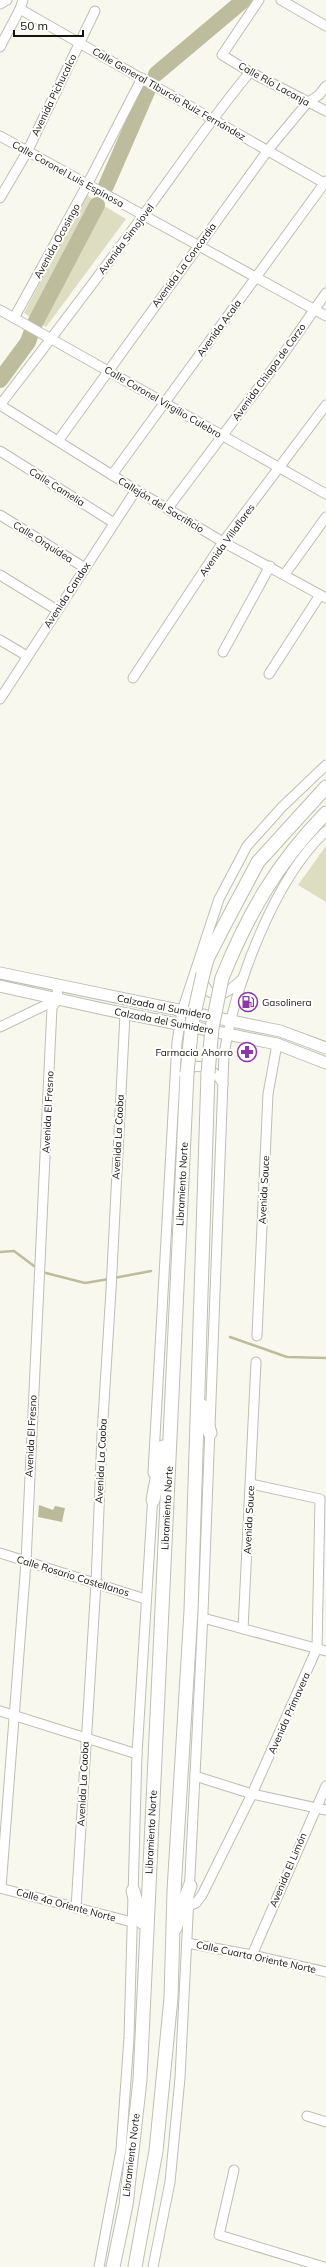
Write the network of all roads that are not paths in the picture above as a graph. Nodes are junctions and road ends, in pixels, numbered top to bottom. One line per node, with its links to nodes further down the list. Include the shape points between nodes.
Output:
1 (7, 0): 5 (street)
2 (23, 0): 6 (street)
3 (259, 0): 11 (street, Calle Río Lacanja, via 222,55)
4 (280, 0): 8 (street)
5 (0, 4)
6 (20, 9): 9 (street, Calle General Tiburcio Ruiz Fernández); 10 (street)
7 (95, 11): 9 (street, Avenida Pichucalco)
8 (326, 26)
9 (80, 43): 12 (street, Calle General Tiburcio Ruiz Fernández); 19 (street, Avenida Pichucalco)
10 (0, 47)
11 (250, 72): 14 (street, Calle Río Lacanja); 16 (street, Avenida Simojovel)
12 (142, 78): 16 (street, Calle General Tiburcio Ruiz Fernández); 21 (street, Avenida Ocosingo)
13 (326, 86): 14 (street, Avenida La Concordia)
14 (308, 103): 15 (street, Calle Río Lacanja); 18 (street, Avenida La Concordia)
15 (326, 111)
16 (212, 118): 18 (street, Calle General Tiburcio Ruiz Fernández); 23 (street, Avenida Simojovel)
17 (0, 136): 19 (street, Calle Coronel Luis Espinosa)
18 (268, 150): 20 (street, Calle General Tiburcio Ruiz Fernández); 24 (street, Avenida La Concordia)
19 (27, 152): 21 (street, Calle Coronel Luis Espinosa); 22 (street, Avenida Pichucalco)
20 (325, 182): 25 (street, Avenida Acala)
21 (87, 185): 23 (street, Calle Coronel Luis Espinosa); 30 (street, Avenida Ocosingo)
22 (0, 198)
23 (144, 215): 24 (street, Calle Coronel Luis Espinosa); 31 (street, Avenida Simojovel)
24 (198, 246): 25 (street, Calle Coronel Luis Espinosa); 32 (street, Avenida La Concordia)
25 (257, 276): 27 (street, Calle Coronel Luis Espinosa); 33 (street, Avenida Acala)
26 (326, 293): 27 (street, Avenida Chiapa de Corzo)
27 (314, 309): 29 (street, Calle Coronel Luis Espinosa); 36 (street, Avenida Chiapa de Corzo)
28 (0, 310): 30 (street, Calle Coronel Virgilio Culebro)
29 (326, 316)
30 (14, 318): 31 (street, Calle Coronel Virgilio Culebro)
31 (48, 336): 32 (street, Calle Coronel Virgilio Culebro); 34 (street, Avenida Simojovel)
32 (108, 372): 33 (street, Calle Coronel Virgilio Culebro); 37 (street, Avenida La Concordia)
33 (164, 404): 36 (street, Calle Coronel Virgilio Culebro); 40 (street, Avenida Acala)
34 (0, 405): 37 (street, Callejón del Sacrificio)
35 (326, 405): 39 (street, Avenida Villaflores)
36 (222, 436): 39 (street, Calle Coronel Virgilio Culebro); 43 (street, Avenida Chiapa de Corzo)
37 (58, 441): 40 (street, Callejón del Sacrificio)
38 (0, 451): 46 (street, Calle Camelia)
39 (280, 467): 42 (street, Calle Coronel Virgilio Culebro); 47 (street, Avenida Villaflores)
40 (112, 476): 41 (street, Callejón del Sacrificio)
41 (136, 490): 43 (street, Callejón del Sacrificio); 46 (street, Avenida Candox)
42 (326, 494)
43 (168, 508): 47 (street, Callejón del Sacrificio)
44 (0, 515): 49 (street, Calle Orquídea)
45 (326, 517): 50 (street)
46 (114, 523): 49 (street, Avenida Candox)
47 (223, 542): 48 (street, Callejón del Sacrificio); 58 (street, Avenida Villaflores)
48 (270, 566): 50 (street, Callejón del Sacrificio); 55 (street)
49 (85, 568): 53 (street, Avenida Candox)
50 (285, 574): 52 (street, Callejón del Sacrificio)
51 (0, 575): 53 (street)
52 (323, 597): 57 (street)
53 (58, 610): 56 (street, Avenida Candox)
54 (0, 640): 56 (street)
55 (224, 652)
56 (27, 656): 59 (street, Avenida Candox)
57 (269, 674)
58 (133, 678)
59 (0, 700)
60 (326, 765): 64 (street, via 282,807 247,846 219,900)
61 (326, 788): 84 (highway, Libramiento Norte, bridge, via 258,862 216,940 203,974 192,1023 188,1073)
62 (326, 813): 83 (highway, bridge, via 276,871 243,928 222,978 212,1028 208,1073)
63 (326, 831): 66 (street, via 288,880 259,934)
64 (201, 952): 66 (street, via 201,981 208,991 213,994 225,994); 70 (street)
65 (0, 973): 67 (main road, Calzada al Sumidero)
66 (243, 978): 72 (street)
67 (57, 985): 69 (street, Avenida El Fresno); 70 (main road, Calzada al Sumidero)
68 (0, 986): 69 (main road, Calzada del Sumidero)
69 (58, 999): 71 (main road, Calzada del Sumidero); 74 (street); 89 (street, Avenida El Fresno, via 52,1007)
70 (182, 1011): 72 (main road, Calzada al Sumidero); 73 (street)
71 (125, 1014): 73 (main road, Calzada del Sumidero); 90 (street, Avenida La Caoba)
72 (230, 1020): 75 (street); 77 (main road, Calzada al Sumidero, via 280,1031)
73 (180, 1025): 75 (main road, Calzada del Sumidero); 79 (street)
74 (0, 1027)
75 (227, 1033): 76 (main road, Calzada del Sumidero); 80 (street)
76 (277, 1044): 78 (main road, Calzada del Sumidero); 81 (street, Avenida Sauce, via 268,1094)
77 (326, 1048)
78 (326, 1063)
79 (175, 1084): 80 (street, via 179,1074 195,1067 212,1070); 87 (street)
80 (223, 1084): 85 (street)
81 (257, 1336)
82 (256, 1362): 86 (street, Avenida Sauce)
83 (199, 1395): 85 (highway); 110 (highway, via 191,1611)
84 (172, 1398): 87 (highway); 111 (highway, Libramiento Norte)
85 (210, 1433): 92 (street)
86 (251, 1484): 93 (street, Avenida Sauce); 94 (street, Avenida Primavera, via 320,1498)
87 (153, 1500): 91 (street)
88 (0, 1554): 89 (street, Calle Rosario Castellanos)
89 (26, 1562): 90 (street, Calle Rosario Castellanos); 96 (street, Avenida El Fresno)
90 (96, 1584): 91 (street, Calle Rosario Castellanos); 97 (street, Avenida La Caoba)
91 (145, 1599): 98 (street)
92 (203, 1618): 93 (street); 99 (street)
93 (243, 1629): 94 (street)
94 (322, 1650): 101 (street, Avenida Primavera)
95 (0, 1711): 96 (street)
96 (15, 1717): 97 (street); 105 (street, Avenida El Fresno)
97 (86, 1739): 98 (street); 108 (street, Avenida La Caoba)
98 (137, 1754): 106 (street)
99 (195, 1776): 101 (street); 104 (street)
100 (326, 1786): 102 (street, Avenida El Limón)
101 (252, 1794): 102 (street); 107 (street, Avenida Primavera, via 202,1895 196,1903)
102 (315, 1807): 103 (street); 113 (street, Avenida El Limón)
103 (326, 1810)
104 (190, 1886): 107 (street); 110 (highway)
105 (0, 1888): 108 (street, Calle 4a Oriente Norte)
106 (133, 1891): 109 (street); 111 (highway)
107 (188, 1906): 112 (street)
108 (76, 1908): 109 (street, Calle 4a Oriente Norte)
109 (132, 1922): 118 (street, via 121,2150)
110 (172, 1936): 120 (highway, via 170,1998 156,2151)
111 (145, 1940): 119 (highway, Libramiento Norte, via 140,2080 126,2205)
112 (187, 1943): 113 (street, Calle Cuarta Oriente Norte); 121 (street, via 180,2078 170,2182)
113 (252, 1955): 114 (street, Calle Cuarta Oriente Norte)
114 (326, 1972)
115 (307, 2116): 116 (street)
116 (326, 2122)
117 (234, 2170): 122 (street, via 219,2235)
118 (99, 2267)
119 (113, 2267)
120 (135, 2267)
121 (153, 2267)
122 (324, 2267)

